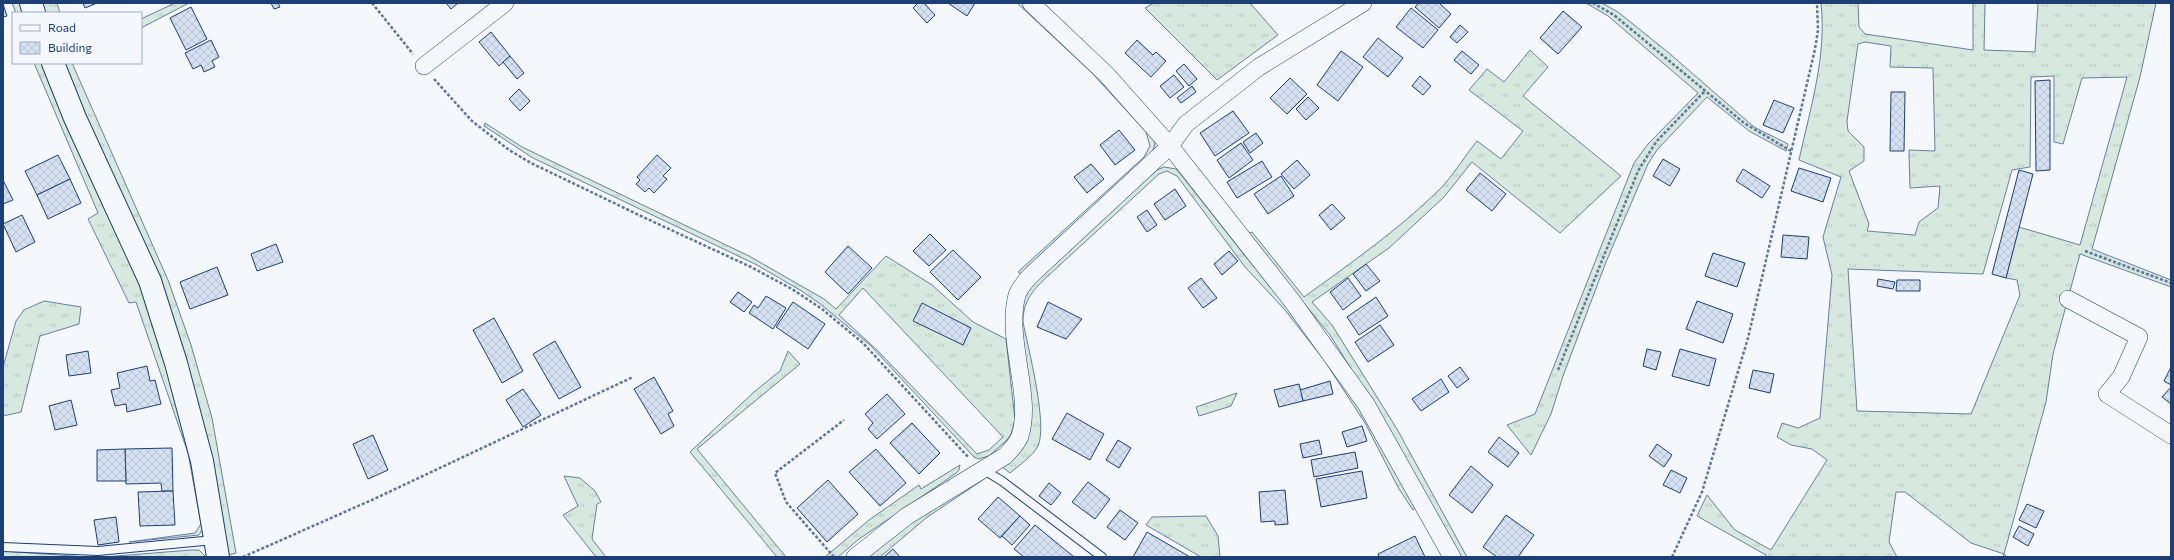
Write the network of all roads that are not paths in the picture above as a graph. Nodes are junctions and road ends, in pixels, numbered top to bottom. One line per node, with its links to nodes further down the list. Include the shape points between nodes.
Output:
1 (505, 3): 5 (street)
2 (1031, 3): 6 (street, via 1106,74)
3 (1363, 3): 6 (street, via 1259,66 1186,124)
4 (53, 64): 11 (street, via 75,118 150,281 176,363 202,461)
5 (424, 66)
6 (1170, 146): 9 (street, via 1029,277 1018,293 1014,330 1022,425 1014,447); 14 (street, via 1334,356 1366,404)
7 (2068, 300): 8 (street, via 2139,338 2121,377 2107,394)
8 (2171, 435)
9 (984, 470): 12 (street, via 907,516); 13 (lane)
10 (3, 546): 11 (lane, via 98,551)
11 (217, 548)
12 (855, 557)
13 (1102, 557)
14 (1452, 557)

